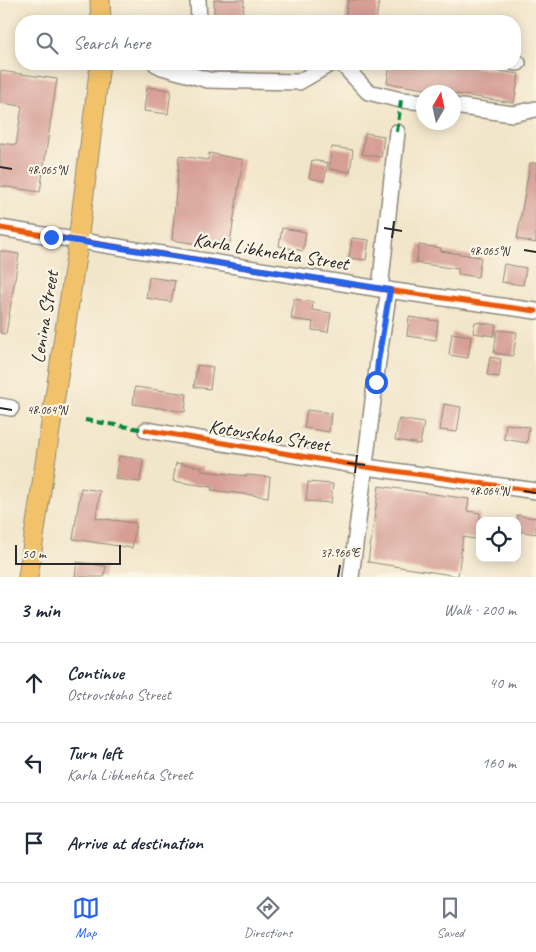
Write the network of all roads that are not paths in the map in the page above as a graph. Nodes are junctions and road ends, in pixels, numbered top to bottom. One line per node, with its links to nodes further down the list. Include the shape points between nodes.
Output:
1 (100, 0): 3 (main road)
2 (198, 0): 4 (street)
3 (101, 15)
4 (199, 15)
5 (99, 70): 14 (main road, Lenina Street)
6 (173, 70): 7 (street, via 208,80 299,82)
7 (320, 70)
8 (348, 70): 9 (street, via 368,92)
9 (416, 101)
10 (461, 107): 11 (street, via 514,114)
11 (536, 109)
12 (397, 132): 15 (street)
13 (0, 228): 14 (street, Karla Libknehta Street)
14 (78, 242): 15 (street, Karla Libknehta Street); 20 (main road, Lenina Street)
15 (384, 290): 16 (street, Karla Libknehta Street); 18 (street)
16 (536, 311)
17 (146, 430): 18 (street, Kotovskoho Street)
18 (366, 466): 19 (street, Kotovskoho Street); 21 (street)
19 (536, 491)
20 (28, 577)
21 (351, 577)

